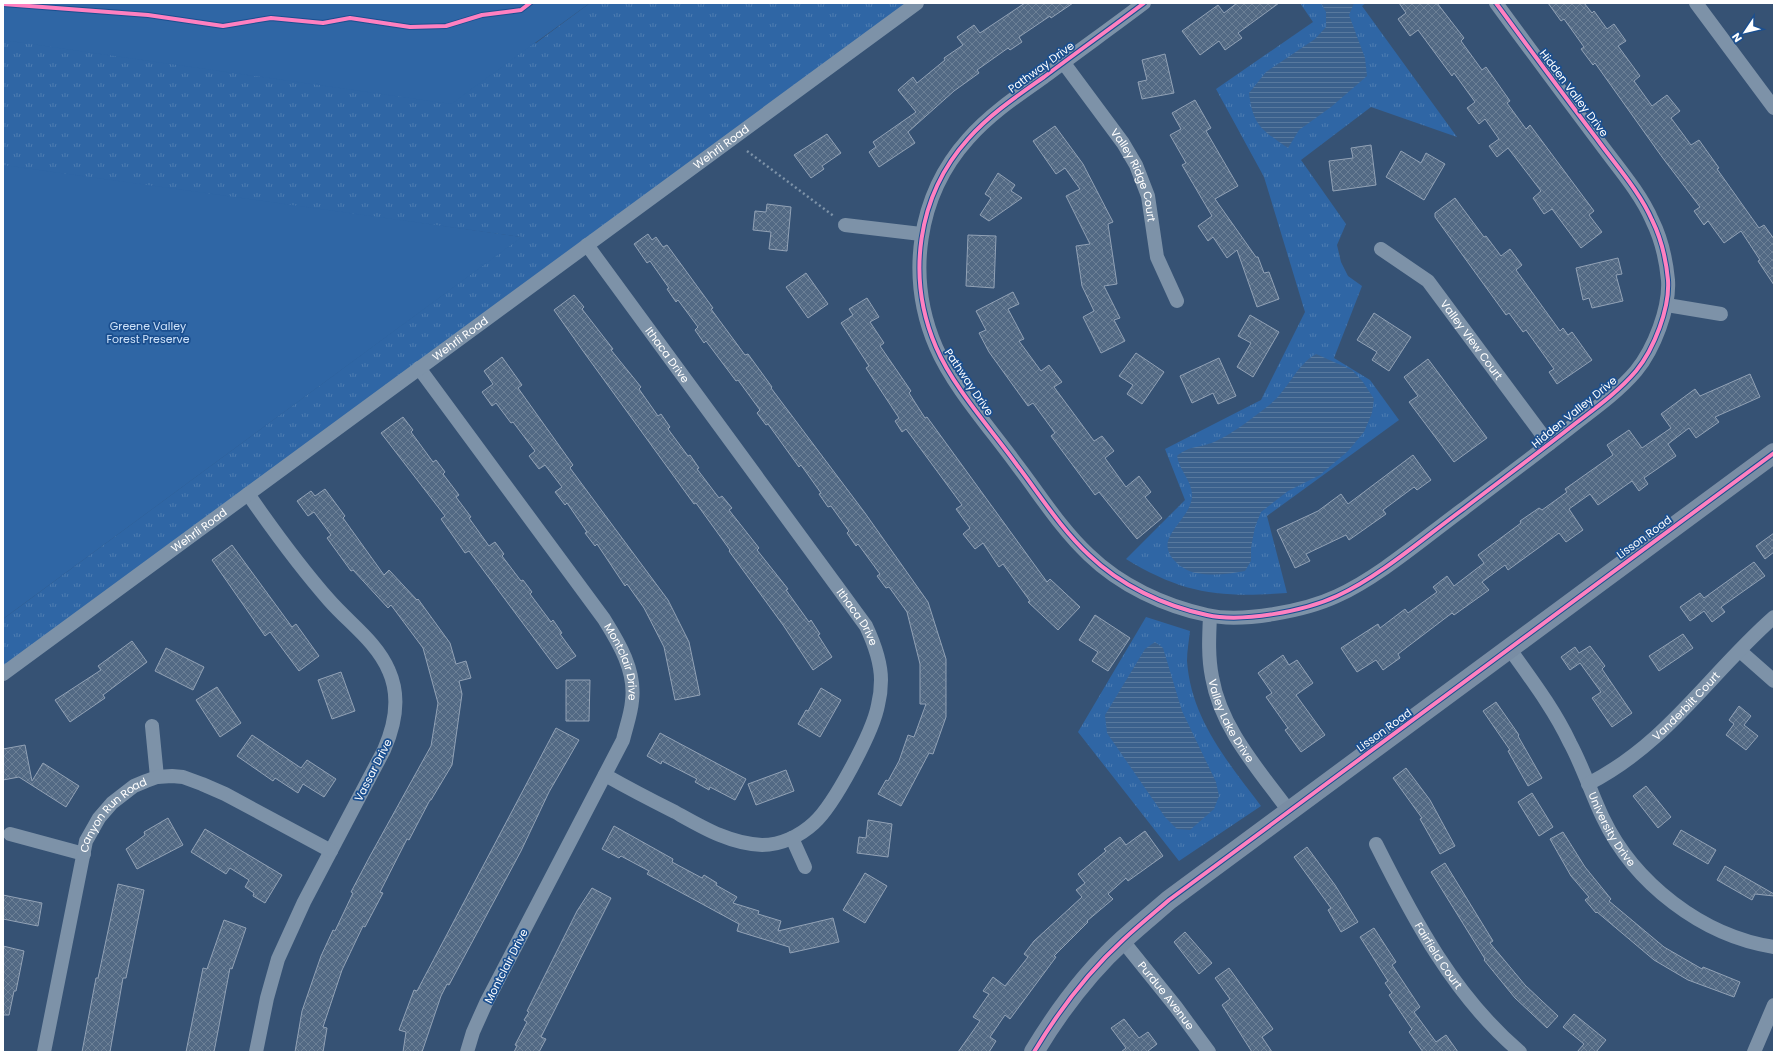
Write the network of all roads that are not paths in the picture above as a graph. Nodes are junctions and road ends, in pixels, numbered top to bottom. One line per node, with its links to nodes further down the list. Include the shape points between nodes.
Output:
1 (917, 3): 9 (street, Wehrli Road)
2 (1144, 3): 5 (street, Pathway Drive)
3 (1496, 3): 12 (street, Hidden Valley Drive, via 1650,213 1662,244 1668,282)
4 (1696, 3): 6 (street)
5 (1063, 62): 8 (street, Pathway Drive, via 995,112 966,141 937,186); 11 (street, Valley Ridge Court, via 1123,143 1136,165 1148,196 1158,257)
6 (1774, 108)
7 (845, 225): 8 (street)
8 (921, 234): 18 (street, Pathway Drive, via 921,296 936,348 959,387 1064,528 1101,566 1144,594)
9 (587, 245): 14 (street, Wehrli Road); 30 (street, Ithaca Drive, via 866,626 877,652 881,680 878,705 870,730 829,805 814,823)
10 (1381, 249): 15 (street, Valley View Court, via 1428,281)
11 (1177, 301)
12 (1666, 305): 13 (street); 15 (street, Hidden Valley Drive, via 1650,348 1634,374 1615,393)
13 (1721, 314)
14 (419, 368): 17 (street, Wehrli Road); 25 (street, Montclair Drive, via 621,645 631,679 633,700 623,740)
15 (1549, 444): 18 (street, Hidden Valley Drive, via 1352,588 1303,608 1272,614)
16 (1774, 453): 20 (street, Lisson Road)
17 (248, 494): 22 (street, Wehrli Road); 32 (street, Vassar Drive, via 302,569 375,648 390,672 396,697 392,731 384,750)
18 (1210, 616): 28 (street, Valley Lake Drive, via 1212,678 1225,718)
19 (1774, 617): 21 (street, Vanderbilt Court)
20 (1509, 648): 27 (street, University Drive, via 1559,721); 28 (street, Lisson Road)
21 (1740, 651): 23 (street); 27 (street, Vanderbilt Court, via 1659,735 1622,764)
22 (3, 674)
23 (1774, 681)
24 (152, 726): 26 (street)
25 (605, 775): 30 (street, Ithaca Drive, via 708,830 732,840 763,845); 40 (street, Montclair Drive, via 486,1003)
26 (157, 777): 32 (street, Canyon Run Road, via 183,778 202,784); 33 (street, Canyon Run Road, via 134,786 112,803 99,818 86,841)
27 (1588, 784): 36 (street, University Drive, via 1604,819 1623,851 1654,887 1713,927 1743,939)
28 (1289, 810): 35 (street, Lisson Road, via 1169,900)
29 (10, 834): 33 (street)
30 (792, 838): 34 (street)
31 (1376, 844): 43 (street, Fairfield Court, via 1398,890 1450,977 1492,1027)
32 (331, 851): 39 (street, Vassar Drive, via 278,959)
33 (84, 854): 38 (street, Canyon Run Road)
34 (805, 867)
35 (1122, 940): 41 (street, Lisson Road, via 1076,990); 42 (street, Purdue Avenue, via 1181,1013)
36 (1774, 947)
37 (1774, 1005): 44 (street)
38 (44, 1052)
39 (256, 1052)
40 (467, 1052)
41 (1034, 1052)
42 (1208, 1052)
43 (1520, 1052)
44 (1754, 1052)

